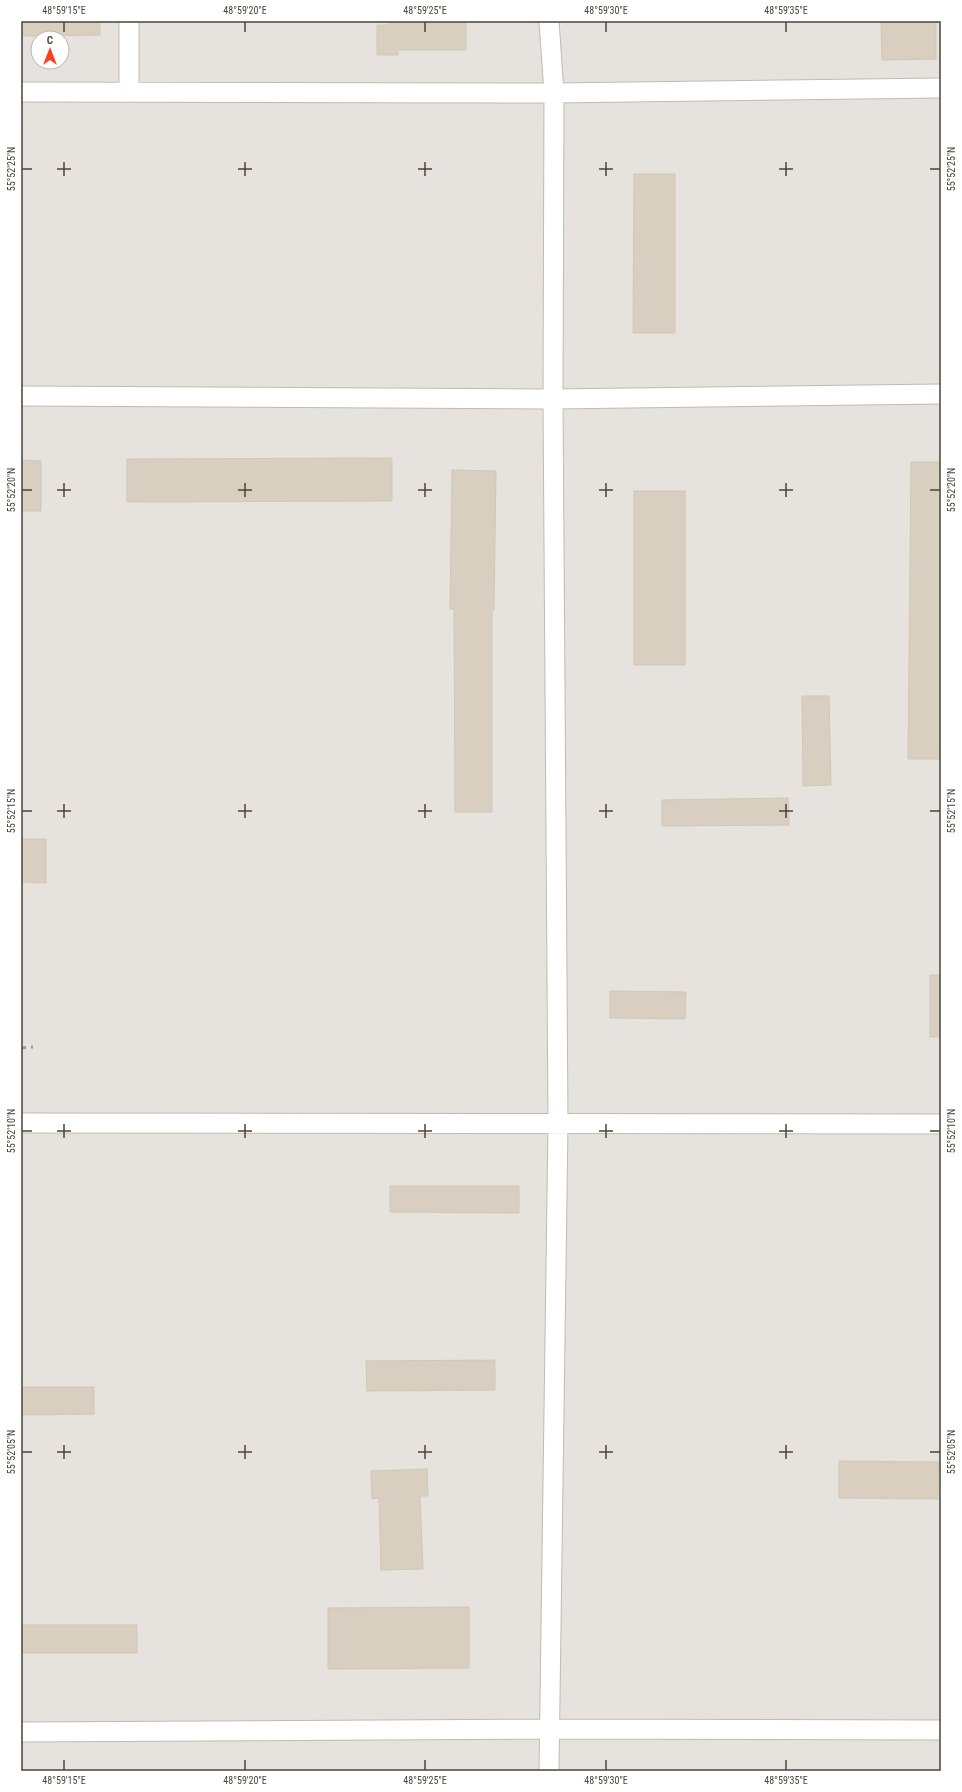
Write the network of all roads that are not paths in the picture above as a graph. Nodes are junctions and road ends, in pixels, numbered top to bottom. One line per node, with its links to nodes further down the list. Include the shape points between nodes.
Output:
1 (129, 21): 5 (lane)
2 (548, 21): 6 (lane)
3 (941, 88): 6 (lane)
4 (21, 92): 5 (lane)
5 (129, 92): 6 (lane)
6 (554, 93): 9 (lane)
7 (941, 394): 9 (lane)
8 (21, 396): 9 (lane)
9 (553, 399): 11 (lane)
10 (21, 1123): 11 (lane)
11 (558, 1123): 12 (lane); 13 (lane)
12 (941, 1124)
13 (548, 1729): 14 (lane); 15 (lane); 16 (lane)
14 (941, 1730)
15 (21, 1732)
16 (549, 1771)

